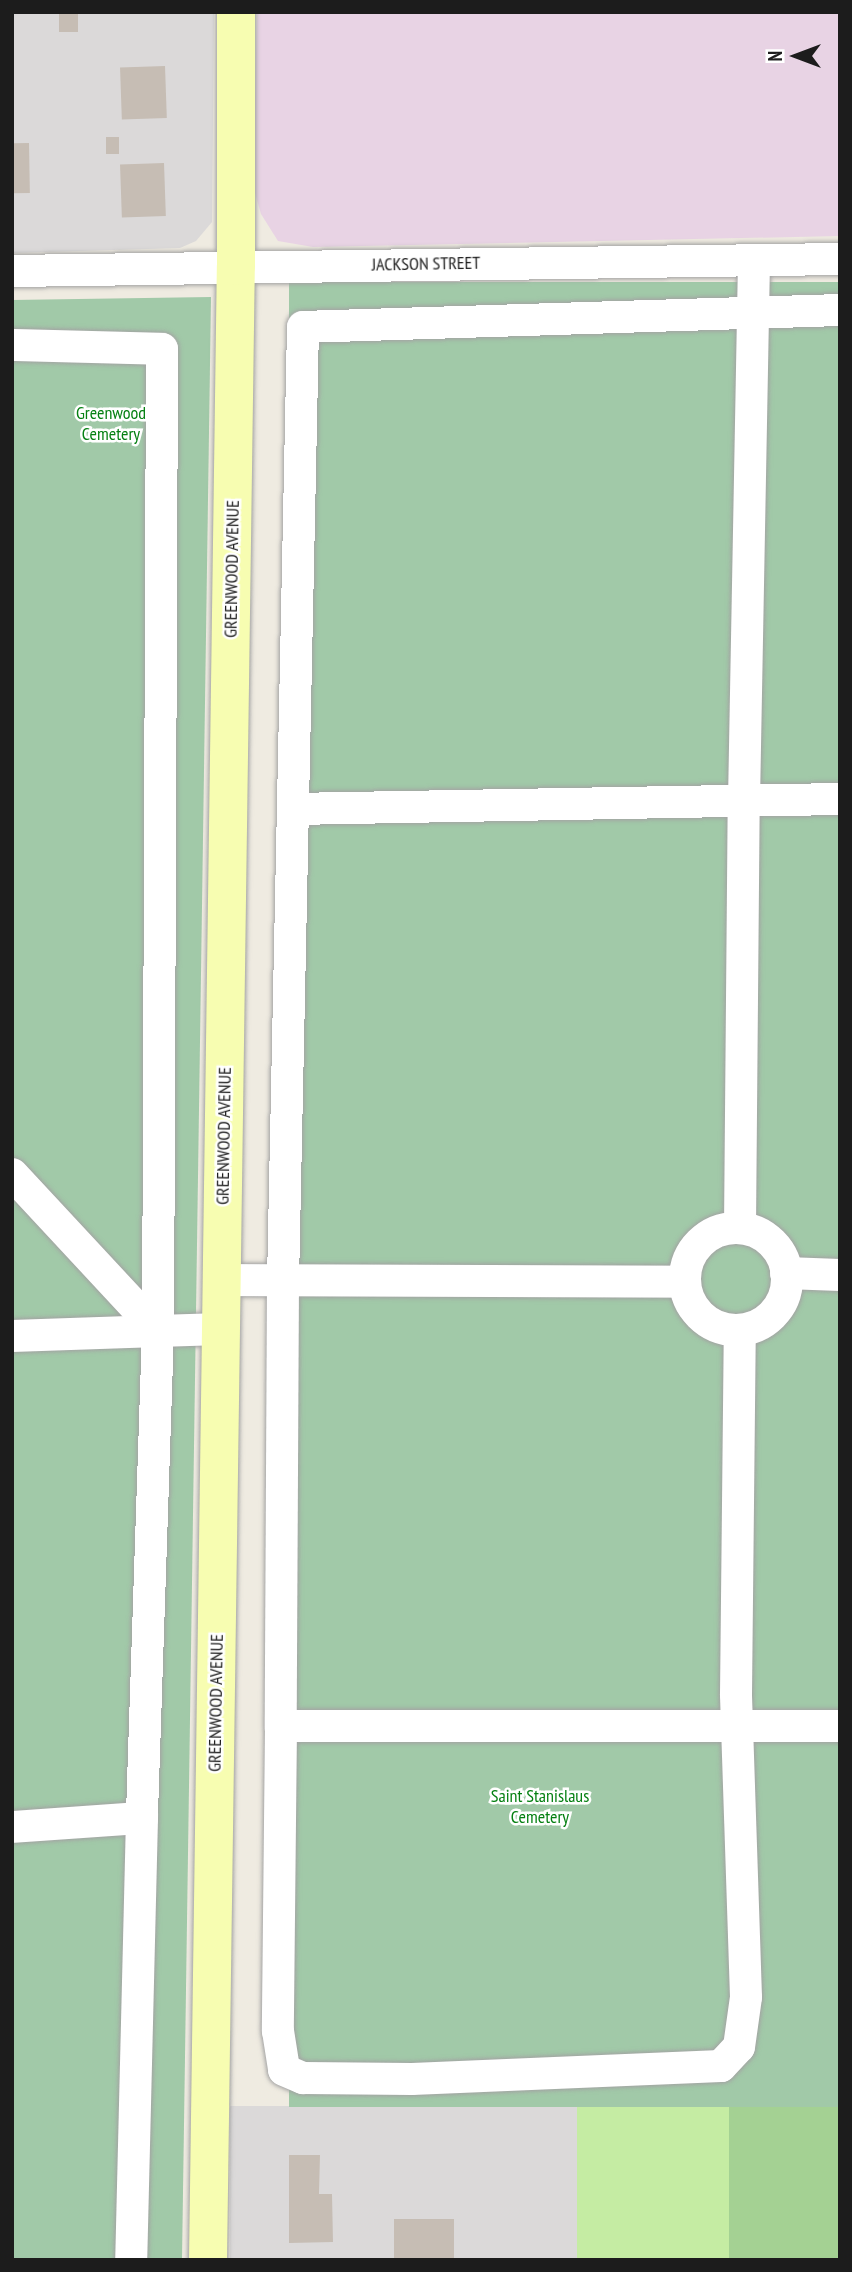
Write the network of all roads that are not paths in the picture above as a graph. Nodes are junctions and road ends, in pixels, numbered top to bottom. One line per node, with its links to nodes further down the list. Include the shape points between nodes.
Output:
1 (236, 12): 4 (street, GREENWOOD AVENUE)
2 (840, 259): 3 (street, JACKSON STREET)
3 (754, 260): 4 (street, JACKSON STREET); 7 (street)
4 (236, 265): 5 (street, JACKSON STREET); 16 (street, GREENWOOD AVENUE)
5 (12, 271)
6 (840, 310): 7 (street)
7 (752, 313): 10 (street); 11 (street, via 303,327)
8 (12, 345): 21 (street, via 162,349)
9 (840, 799): 10 (street)
10 (744, 801): 11 (street); 13 (street)
11 (293, 809): 17 (street)
12 (12, 1174): 21 (street)
13 (740, 1228): 14 (street, via 768,1239 778,1250); 18 (street, via 723,1229 707,1237 687,1265)
14 (786, 1273): 15 (street); 20 (street, via 785,1294 778,1308 755,1326)
15 (840, 1275)
16 (222, 1280): 17 (street); 19 (street, GREENWOOD AVENUE)
17 (283, 1280): 18 (street); 23 (street)
18 (685, 1282): 20 (street, via 697,1312 724,1329)
19 (221, 1329): 21 (street); 29 (street, GREENWOOD AVENUE)
20 (740, 1330): 25 (street)
21 (158, 1331): 22 (street); 26 (street)
22 (12, 1336)
23 (281, 1726): 25 (street); 25 (street, via 278,2031 284,2070 303,2078 398,2079 721,2066 739,2047 746,1997)
24 (840, 1726): 25 (street)
25 (738, 1727)
26 (142, 1818): 27 (street); 28 (street)
27 (12, 1827)
28 (131, 2260)
29 (208, 2260)

